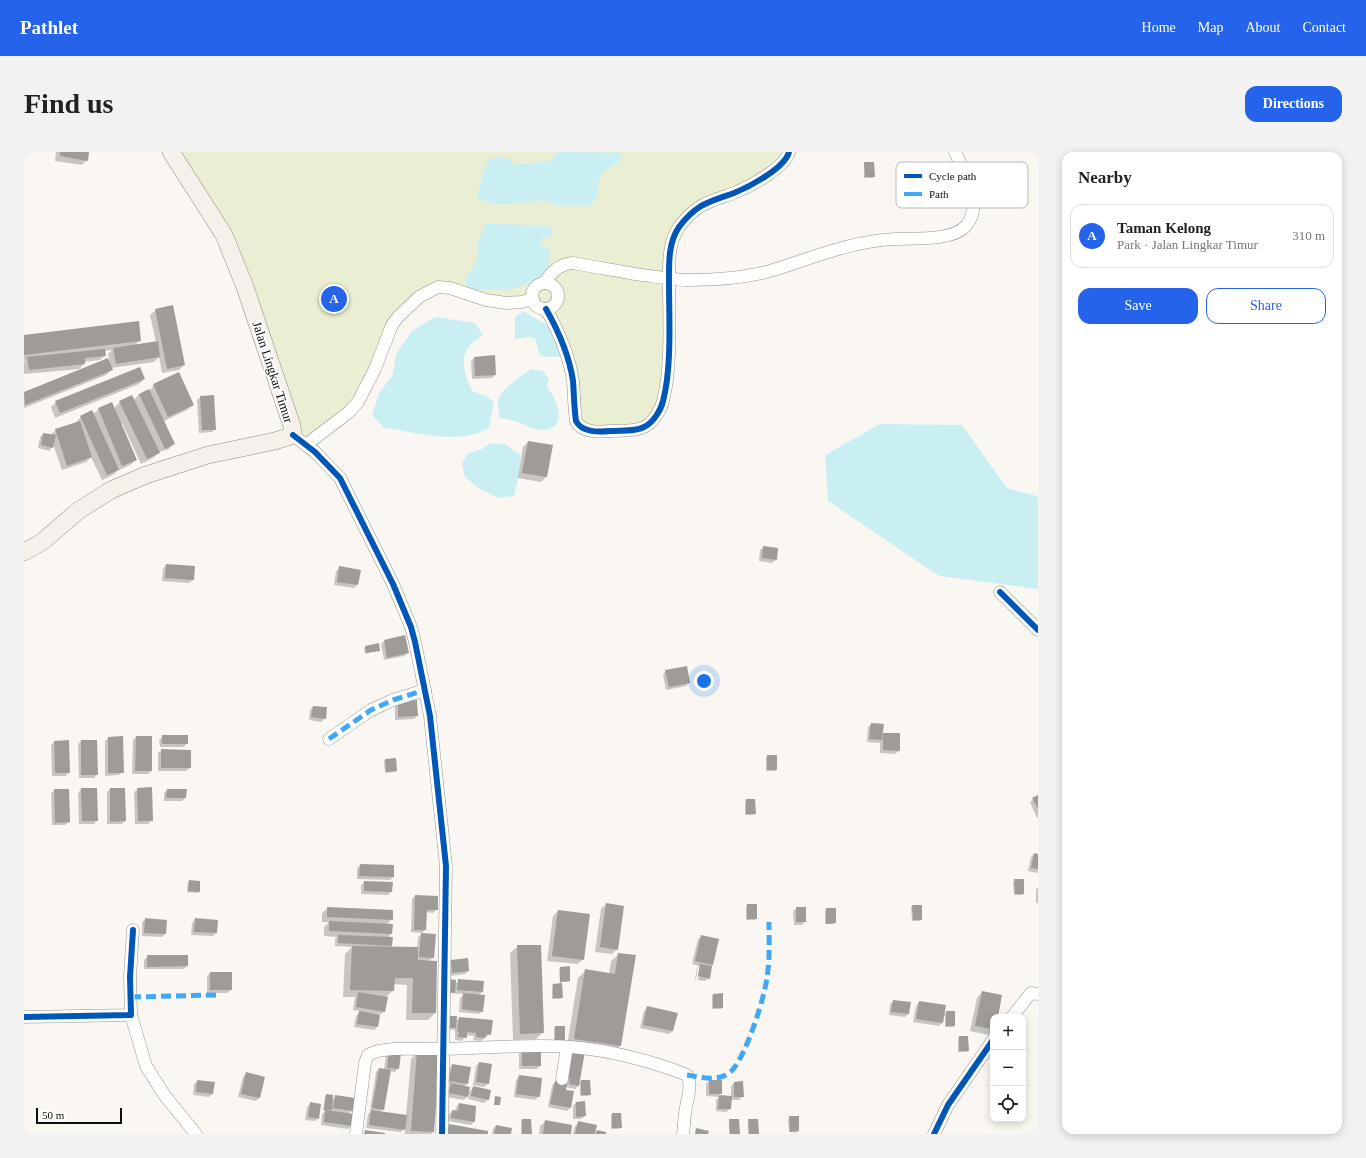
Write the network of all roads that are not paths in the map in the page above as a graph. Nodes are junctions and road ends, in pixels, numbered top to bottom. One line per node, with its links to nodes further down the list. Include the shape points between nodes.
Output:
1 (171, 152): 10 (main road, Jalan Lingkar Timur, via 224,235 245,287 292,426)
2 (789, 152): 6 (street, via 788,157 769,174 701,206 684,222 675,234 671,247)
3 (955, 152): 4 (street)
4 (959, 162)
5 (973, 208): 6 (street, via 972,214 960,231 940,237 854,245 828,251 771,271 734,278)
6 (669, 279): 7 (street, via 565,263); 9 (street, via 668,360 663,402 653,420 637,430 601,432 578,426 568,358 563,341)
7 (544, 283): 8 (street, via 534,290); 9 (street, via 553,285 558,292 555,305)
8 (533, 299): 9 (street, via 538,306); 10 (street, via 506,303 438,287 419,297 392,325 375,369 358,402 346,415)
9 (546, 308)
10 (300, 440): 11 (main road, Jalan Lingkar Timur, via 275,441 208,455 146,475 111,490 78,511 42,542); 14 (street, via 340,478 394,584 411,628)
11 (24, 552)
12 (1000, 592): 13 (street)
13 (1038, 630)
14 (425, 690): 15 (street, via 371,710); 23 (street, via 446,861)
15 (329, 740)
16 (133, 930): 19 (street)
17 (1036, 991): 18 (street)
18 (1015, 1014)
19 (131, 1015): 20 (street); 25 (street, via 146,1066 165,1096)
20 (24, 1017)
21 (990, 1044): 29 (street, via 948,1105)
22 (567, 1047): 23 (street); 24 (street); 28 (street, via 625,1056 686,1076 689,1089)
23 (444, 1049): 26 (street, via 375,1051 368,1055); 27 (street)
24 (562, 1079)
25 (196, 1134)
26 (356, 1134)
27 (442, 1134)
28 (683, 1134)
29 (934, 1134)

